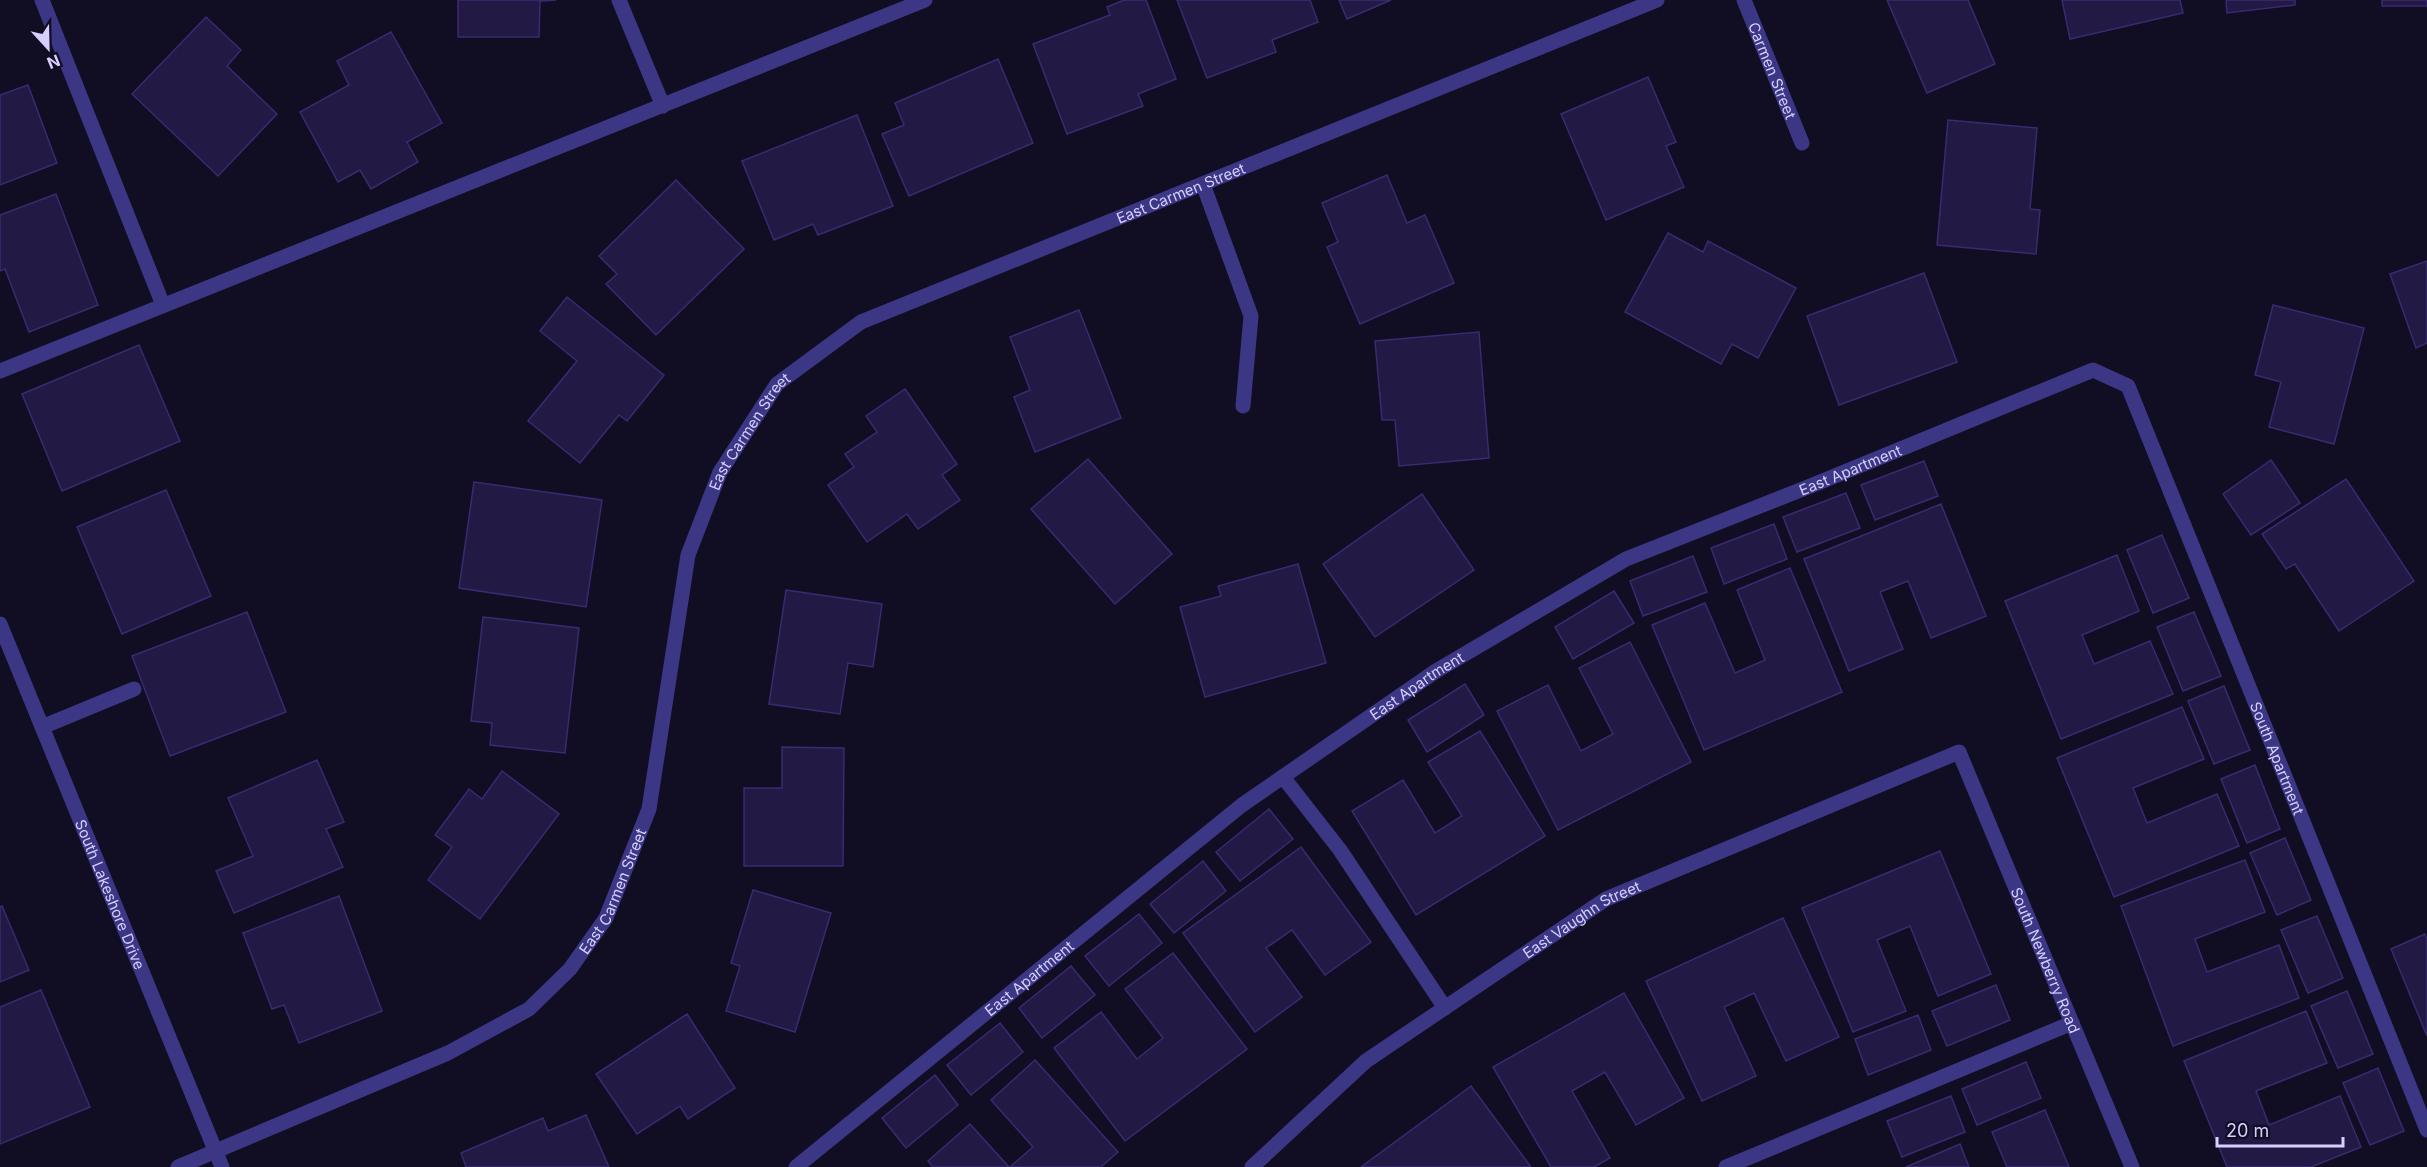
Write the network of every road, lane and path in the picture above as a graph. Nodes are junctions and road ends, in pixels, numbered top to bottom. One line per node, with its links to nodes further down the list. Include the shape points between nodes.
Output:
1 (42, 0): 9 (street)
2 (619, 0): 6 (street)
3 (925, 0): 6 (street)
4 (1657, 0): 8 (street, East Carmen Street)
5 (1744, 0): 7 (street, Carmen Street)
6 (663, 106): 9 (street)
7 (1802, 142)
8 (1203, 184): 12 (street, via 1251,316); 21 (street, East Carmen Street, via 861,322 777,384 720,472 688,555 649,809 606,918 570,969 529,1010 448,1053)
9 (163, 305): 10 (street)
10 (0, 371)
11 (2128, 386): 17 (street, East Apartment, via 2093,370 1626,559 1436,671); 20 (street, South Apartment)
12 (1243, 406)
13 (0, 624): 15 (street, South Lakeshore Drive)
14 (134, 689): 15 (street)
15 (42, 727): 21 (street, South Lakeshore Drive)
16 (1959, 752): 18 (street, East Vaughn Street, via 1606,899); 19 (street, South Newberry Road)
17 (1283, 777): 18 (street, via 1340,850); 24 (street, East Apartment, via 1242,805)
18 (1445, 1008): 25 (street, East Vaughn Street, via 1366,1061)
19 (2072, 1023): 26 (street); 27 (street, South Newberry Road)
20 (2427, 1130)
21 (216, 1152): 22 (street, East Carmen Street); 23 (street, South Lakeshore Drive)
22 (178, 1167)
23 (222, 1167)
24 (796, 1167)
25 (1251, 1167)
26 (1726, 1167)
27 (2132, 1167)

